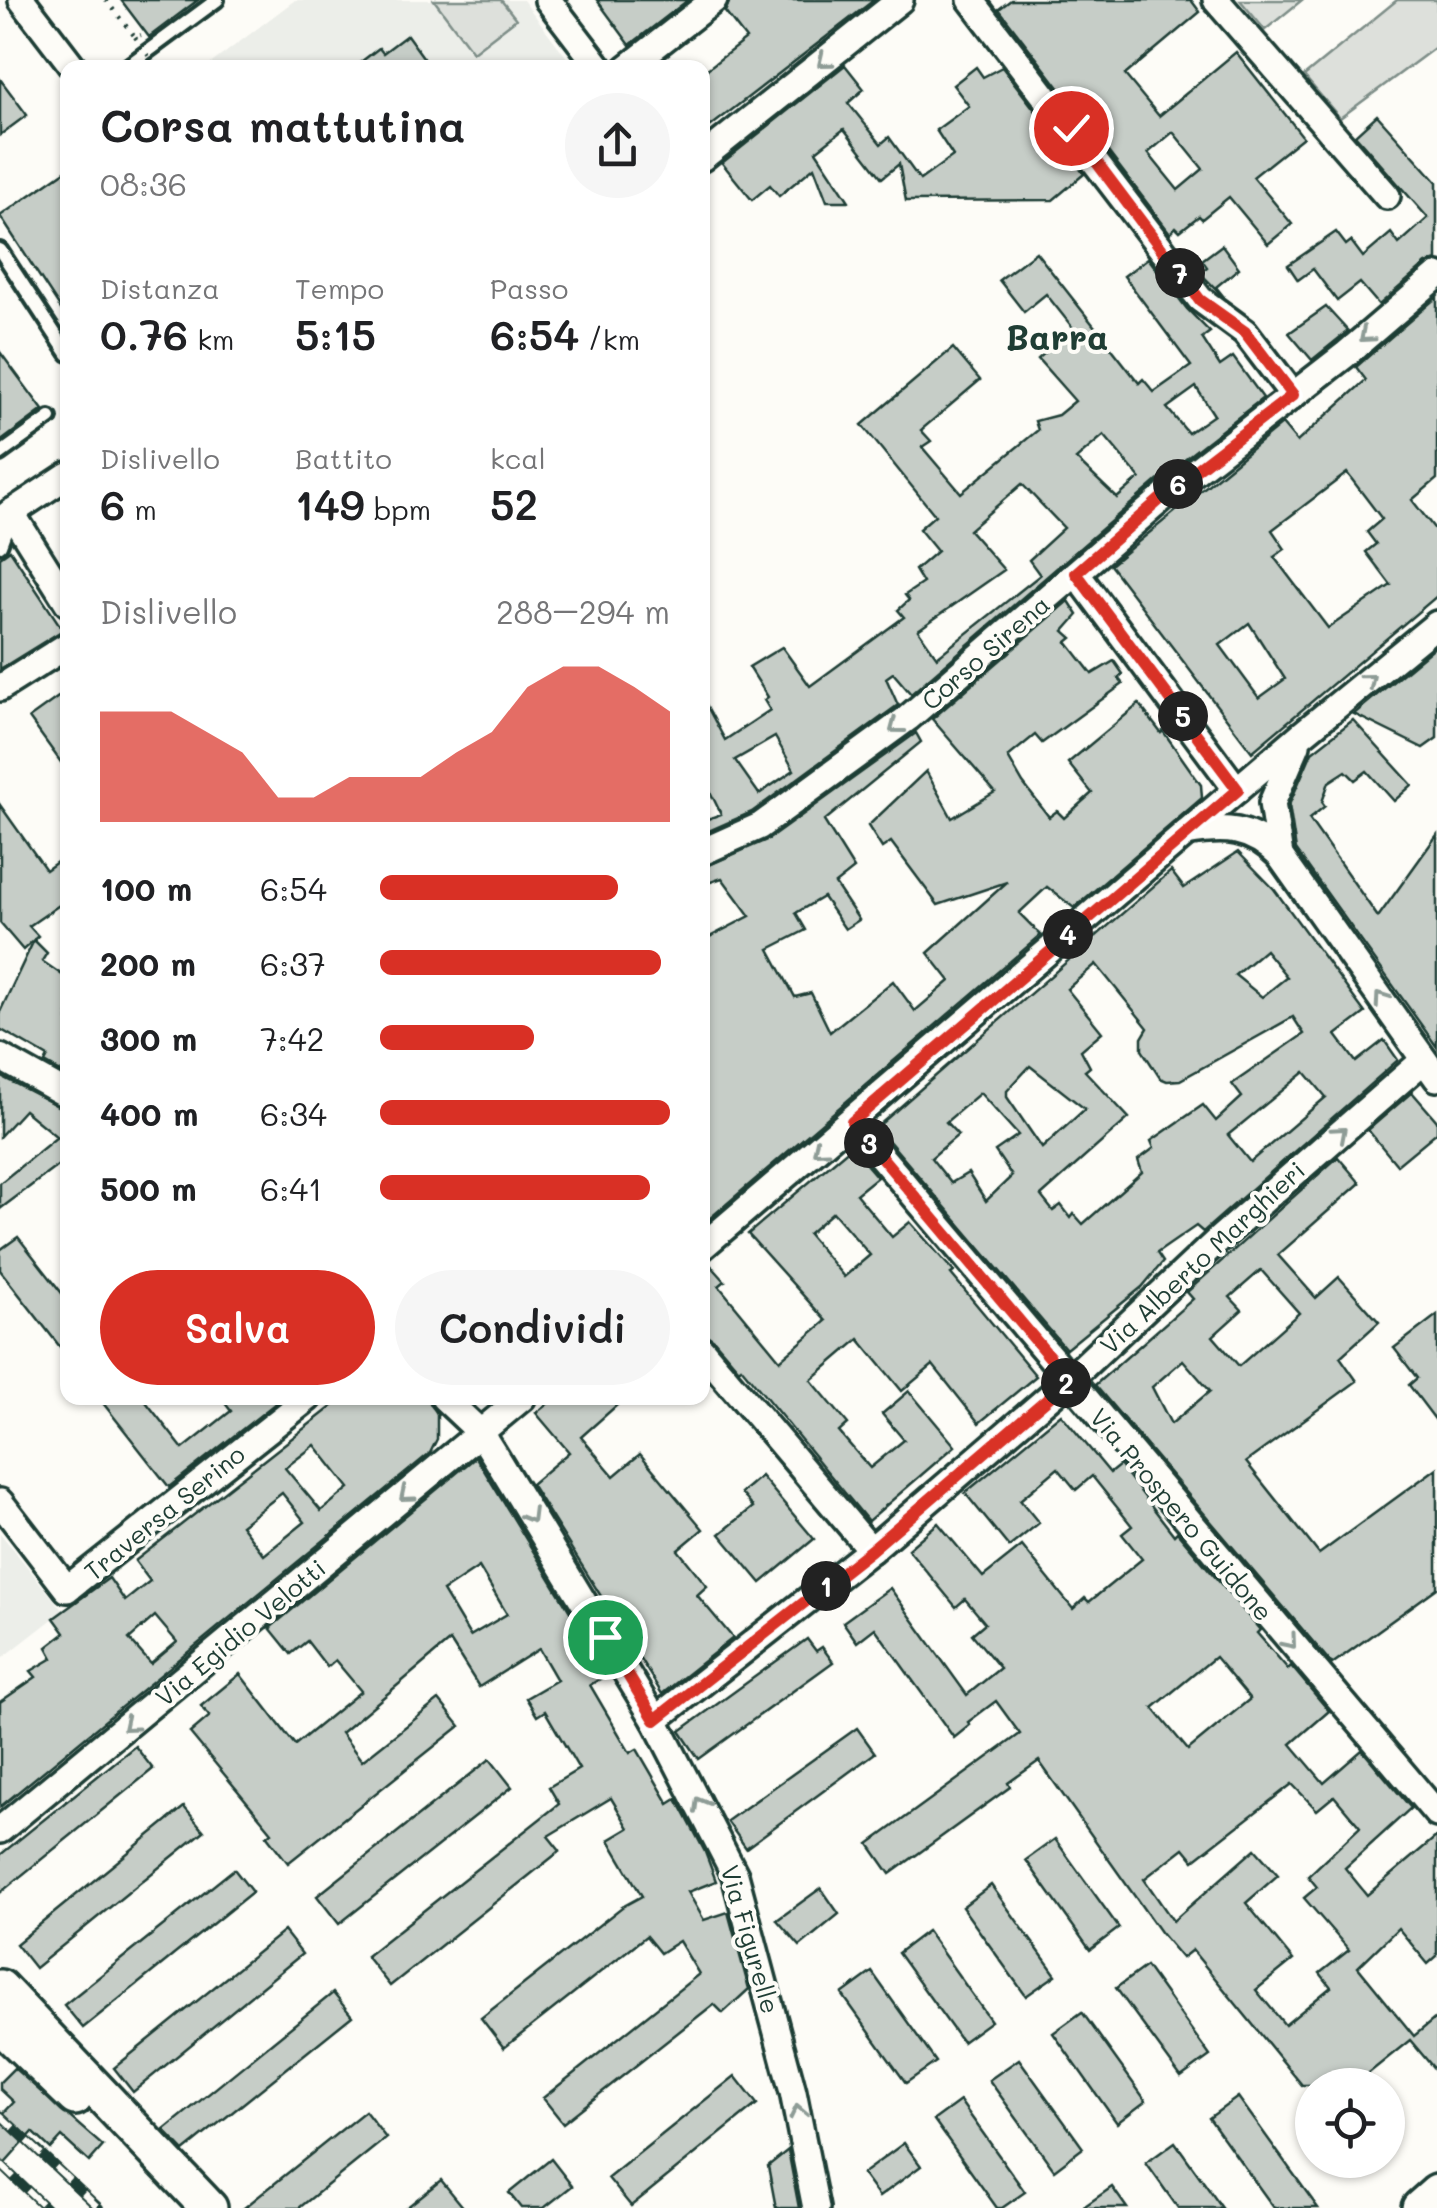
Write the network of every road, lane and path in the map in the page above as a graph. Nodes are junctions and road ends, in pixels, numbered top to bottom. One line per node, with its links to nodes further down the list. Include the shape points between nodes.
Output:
1 (22, 0): 9 (street)
2 (106, 0): 11 (path, bridge)
3 (217, 0): 10 (lane)
4 (548, 0): 12 (street)
5 (714, 0): 13 (street)
6 (900, 0): 14 (street, one-way to 14)
7 (972, 0): 19 (street, via 1200,300 1245,332)
8 (1216, 0): 15 (street)
9 (68, 60)
10 (136, 60)
11 (151, 60)
12 (594, 60)
13 (636, 60)
14 (710, 152)
15 (1388, 196)
16 (0, 250): 18 (lane)
17 (1437, 276): 19 (street, Corso Sirena, one-way to 19)
18 (60, 342)
19 (1293, 395): 25 (street, Corso Sirena)
20 (50, 418): 21 (lane)
21 (0, 454)
22 (60, 488): 23 (street)
23 (6, 516): 24 (lane); 26 (street)
24 (0, 544)
25 (1076, 573): 31 (street); 33 (street, Corso Sirena, one-way to 33, via 908,718 760,826)
26 (60, 592)
27 (1437, 624): 30 (street, one-way to 27)
28 (60, 650): 29 (street)
29 (0, 688)
30 (1301, 735): 31 (street); 34 (street, via 1272,803)
31 (1238, 790): 32 (street)
32 (1185, 834): 34 (street, via 1241,829); 38 (street)
33 (710, 848)
34 (1280, 856): 36 (street, one-way to 34)
35 (0, 1057): 37 (street)
36 (1431, 1069): 41 (street, Via Alberto Marghieri, one-way to 36, via 1218,1240)
37 (60, 1091)
38 (852, 1122): 39 (street, one-way to 39); 41 (street, Via Prospero Guidone)
39 (710, 1240)
40 (710, 1359): 47 (street)
41 (1069, 1380): 47 (street, Via Alberto Marghieri); 49 (street, Via Prospero Guidone, one-way to 49)
42 (299, 1405): 46 (street, Traversa Serino, via 67,1590)
43 (451, 1405): 45 (street, Via Figurelle)
44 (513, 1405): 45 (street, Via Egidio Velotti)
45 (480, 1432): 48 (street, Via Figurelle, one-way to 48); 50 (street, Via Egidio Velotti, one-way to 50)
46 (0, 1502)
47 (871, 1550): 48 (street, Via Alberto Marghieri)
48 (655, 1720): 56 (street, Via Figurelle, one-way to 48, via 736,1875)
49 (1437, 1814)
50 (0, 1830)
51 (0, 1988): 55 (street)
52 (0, 2025): 54 (street)
53 (1437, 2192): 57 (street)
54 (178, 2208)
55 (209, 2208)
56 (816, 2208)
57 (1420, 2208)

